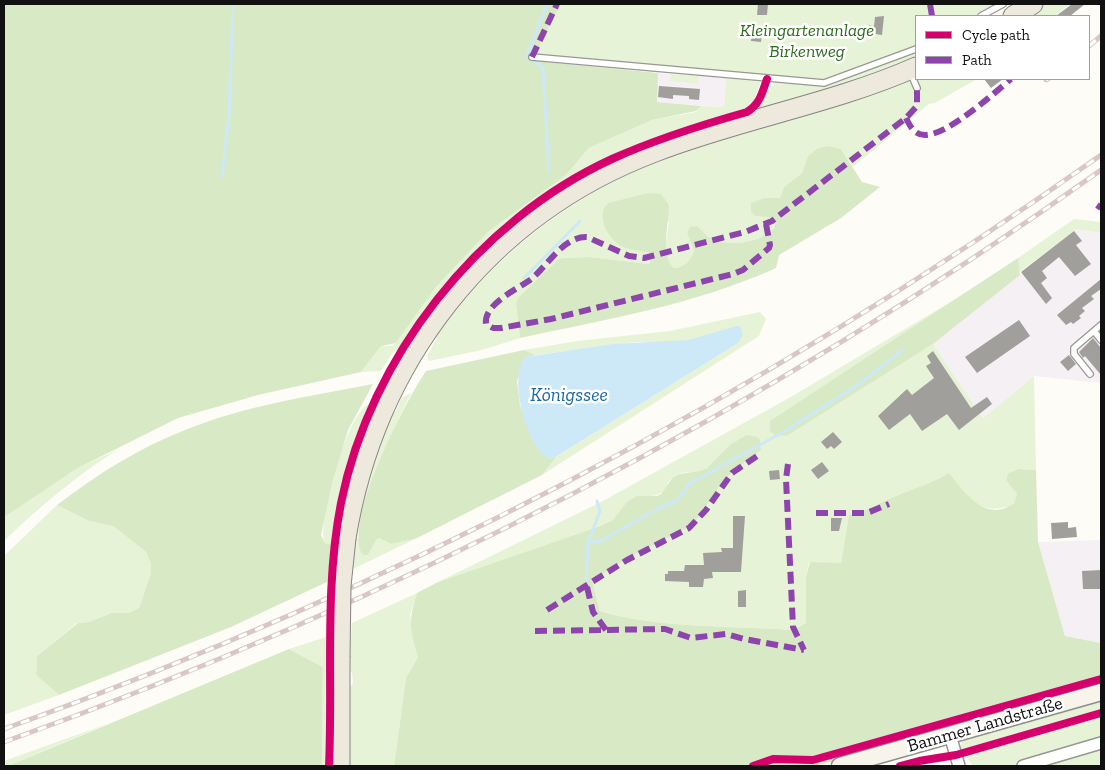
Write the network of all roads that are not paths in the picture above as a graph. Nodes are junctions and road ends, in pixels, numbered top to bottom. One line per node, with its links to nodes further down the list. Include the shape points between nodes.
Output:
1 (1003, 4): 3 (lane)
2 (1033, 4): 4 (main road)
3 (983, 15)
4 (1016, 15)
5 (915, 49): 6 (lane, via 824,83)
6 (532, 58)
7 (913, 69): 18 (main road, bridge, via 839,96 676,144 633,161 591,182 539,215 491,256 450,300 418,344 388,398 362,467 346,538 341,586)
8 (915, 80): 9 (lane)
9 (917, 88)
10 (1101, 325): 11 (lane)
11 (1094, 331): 12 (lane); 13 (lane, via 1074,348 1074,354)
12 (1101, 340)
13 (1090, 374)
14 (1101, 692): 15 (main road, Bammer Landstraße)
15 (950, 735): 17 (main road, Bammer Landstraße); 20 (street)
16 (1101, 743): 21 (street)
17 (855, 764): 19 (main road, Bammer Landstraße)
18 (340, 766)
19 (840, 766)
20 (959, 766)
21 (1023, 766)

